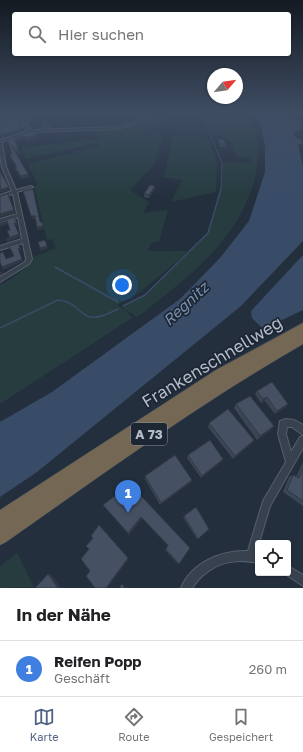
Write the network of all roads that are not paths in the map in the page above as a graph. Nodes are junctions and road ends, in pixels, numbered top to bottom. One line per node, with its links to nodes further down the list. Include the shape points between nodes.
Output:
1 (0, 142): 3 (street, via 4,167)
2 (31, 187): 3 (street)
3 (15, 192): 4 (street); 5 (street)
4 (0, 196)
5 (19, 215): 6 (street); 7 (street)
6 (0, 221)
7 (25, 240): 8 (street); 9 (street, via 29,259 27,263)
8 (0, 248)
9 (0, 280)
10 (303, 328): 15 (highway, Frankenschnellweg / A 73, via 221,374)
11 (303, 338): 16 (highway, Frankenschnellweg / A 73, via 168,421)
12 (303, 431): 14 (street, via 286,422 281,428)
13 (303, 440): 14 (street)
14 (290, 463): 17 (street, via 266,504)
15 (0, 520)
16 (0, 536)
17 (259, 540)
18 (255, 557): 21 (street, via 231,556 206,566)
19 (291, 573): 20 (street)
20 (303, 581)
21 (186, 588)

